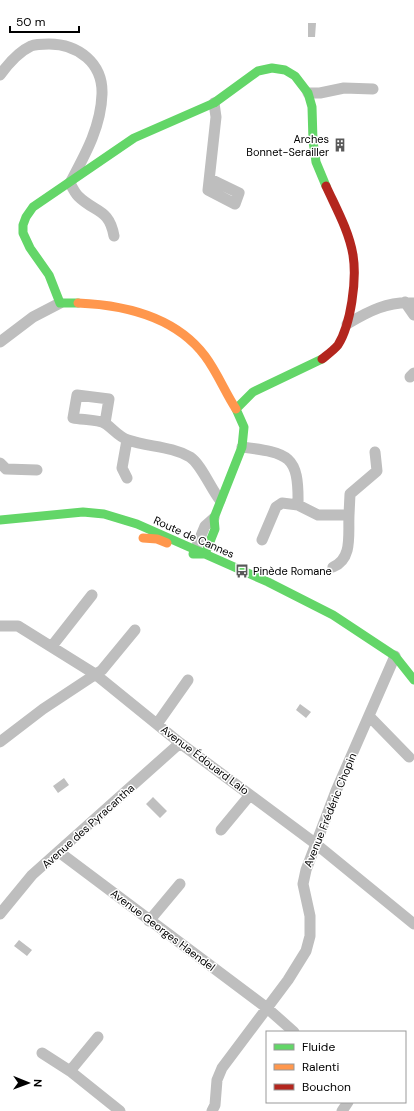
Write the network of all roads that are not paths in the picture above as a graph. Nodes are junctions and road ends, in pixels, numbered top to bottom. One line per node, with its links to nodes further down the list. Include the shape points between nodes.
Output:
1 (0, 75): 6 (street, via 20,53 32,45 62,45 80,51 90,59 98,73 102,94 99,123)
2 (373, 89): 3 (street, via 344,88 320,94)
3 (308, 93): 4 (street, via 295,76 285,70 272,68 258,71); 11 (street, via 312,107 316,162 353,255 354,278)
4 (214, 103): 5 (street, via 216,117); 6 (street, via 134,138)
5 (210, 179)
6 (70, 183): 7 (street, via 78,196 111,222); 8 (street, via 33,207 24,218 22,229 23,238 47,272)
7 (114, 236)
8 (60, 303): 12 (street, via 33,317); 13 (street, via 93,302 126,307 161,319 186,335 204,354)
9 (410, 303): 10 (street); 11 (street, via 386,304)
10 (414, 316)
11 (347, 324): 13 (street, via 337,346 320,361 253,392)
12 (0, 342)
13 (236, 409): 16 (street, via 244,427)
14 (105, 423): 15 (street)
15 (127, 440): 20 (street, via 122,468); 21 (street, via 170,449 191,458)
16 (242, 447): 21 (street); 22 (street, via 273,451 289,458 297,479)
17 (375, 452): 23 (street, via 377,471 350,494)
18 (0, 463): 19 (street, via 6,469)
19 (37, 470)
20 (127, 478)
21 (220, 500): 24 (street)
22 (298, 505): 23 (street, via 318,515); 28 (street, via 282,503 276,507)
23 (349, 515): 31 (street, via 347,552 341,564)
24 (214, 518): 30 (street, via 205,526)
25 (0, 520): 30 (street, Route de Cannes, via 83,512 104,514 137,524)
26 (0, 528): 27 (street, Route de Cannes, via 46,521 84,520 109,524)
27 (136, 534): 29 (street, Route de Cannes); 30 (street, via 157,539)
28 (262, 540)
29 (172, 550)
30 (197, 556): 32 (street); 37 (street, Route de Cannes, via 268,582)
31 (333, 567)
32 (213, 569)
33 (270, 594): 37 (street, Route de Cannes)
34 (92, 595): 38 (street)
35 (0, 626): 38 (street, Avenue Édouard Lalo, via 18,626)
36 (135, 630): 40 (street, via 102,670)
37 (364, 636): 39 (street, Route de Cannes)
38 (52, 646): 40 (street, Avenue Édouard Lalo)
39 (395, 656): 42 (street, Route de Cannes); 43 (street, Avenue Frédéric Chopin)
40 (95, 674): 44 (street, Avenue Édouard Lalo); 45 (street)
41 (188, 680): 44 (street)
42 (414, 680)
43 (369, 716): 47 (street); 50 (street, Avenue Frédéric Chopin)
44 (157, 724): 46 (street, Avenue Édouard Lalo)
45 (0, 742)
46 (180, 742): 48 (street, Avenue Édouard Lalo); 51 (street, Avenue des Pyracantha)
47 (408, 757)
48 (250, 795): 49 (street); 50 (street, Avenue Édouard Lalo)
49 (221, 830)
50 (316, 844): 55 (street, Avenue Édouard Lalo); 56 (street, Avenue Frédéric Chopin, via 303,884 310,916 310,936 306,951)
51 (59, 852): 53 (street, Avenue des Pyracantha, via 32,875); 54 (street, Avenue Georges Haendel)
52 (180, 884): 54 (street)
53 (0, 914)
54 (149, 921): 56 (street, Avenue Georges Haendel)
55 (414, 924)
56 (267, 1008): 57 (street, Avenue Georges Haendel); 62 (street, Avenue Frédéric Chopin, via 222,1068 217,1080 215,1105)
57 (293, 1031)
58 (98, 1037): 60 (street)
59 (42, 1053): 60 (street)
60 (70, 1071): 61 (street)
61 (120, 1111)
62 (212, 1111)

